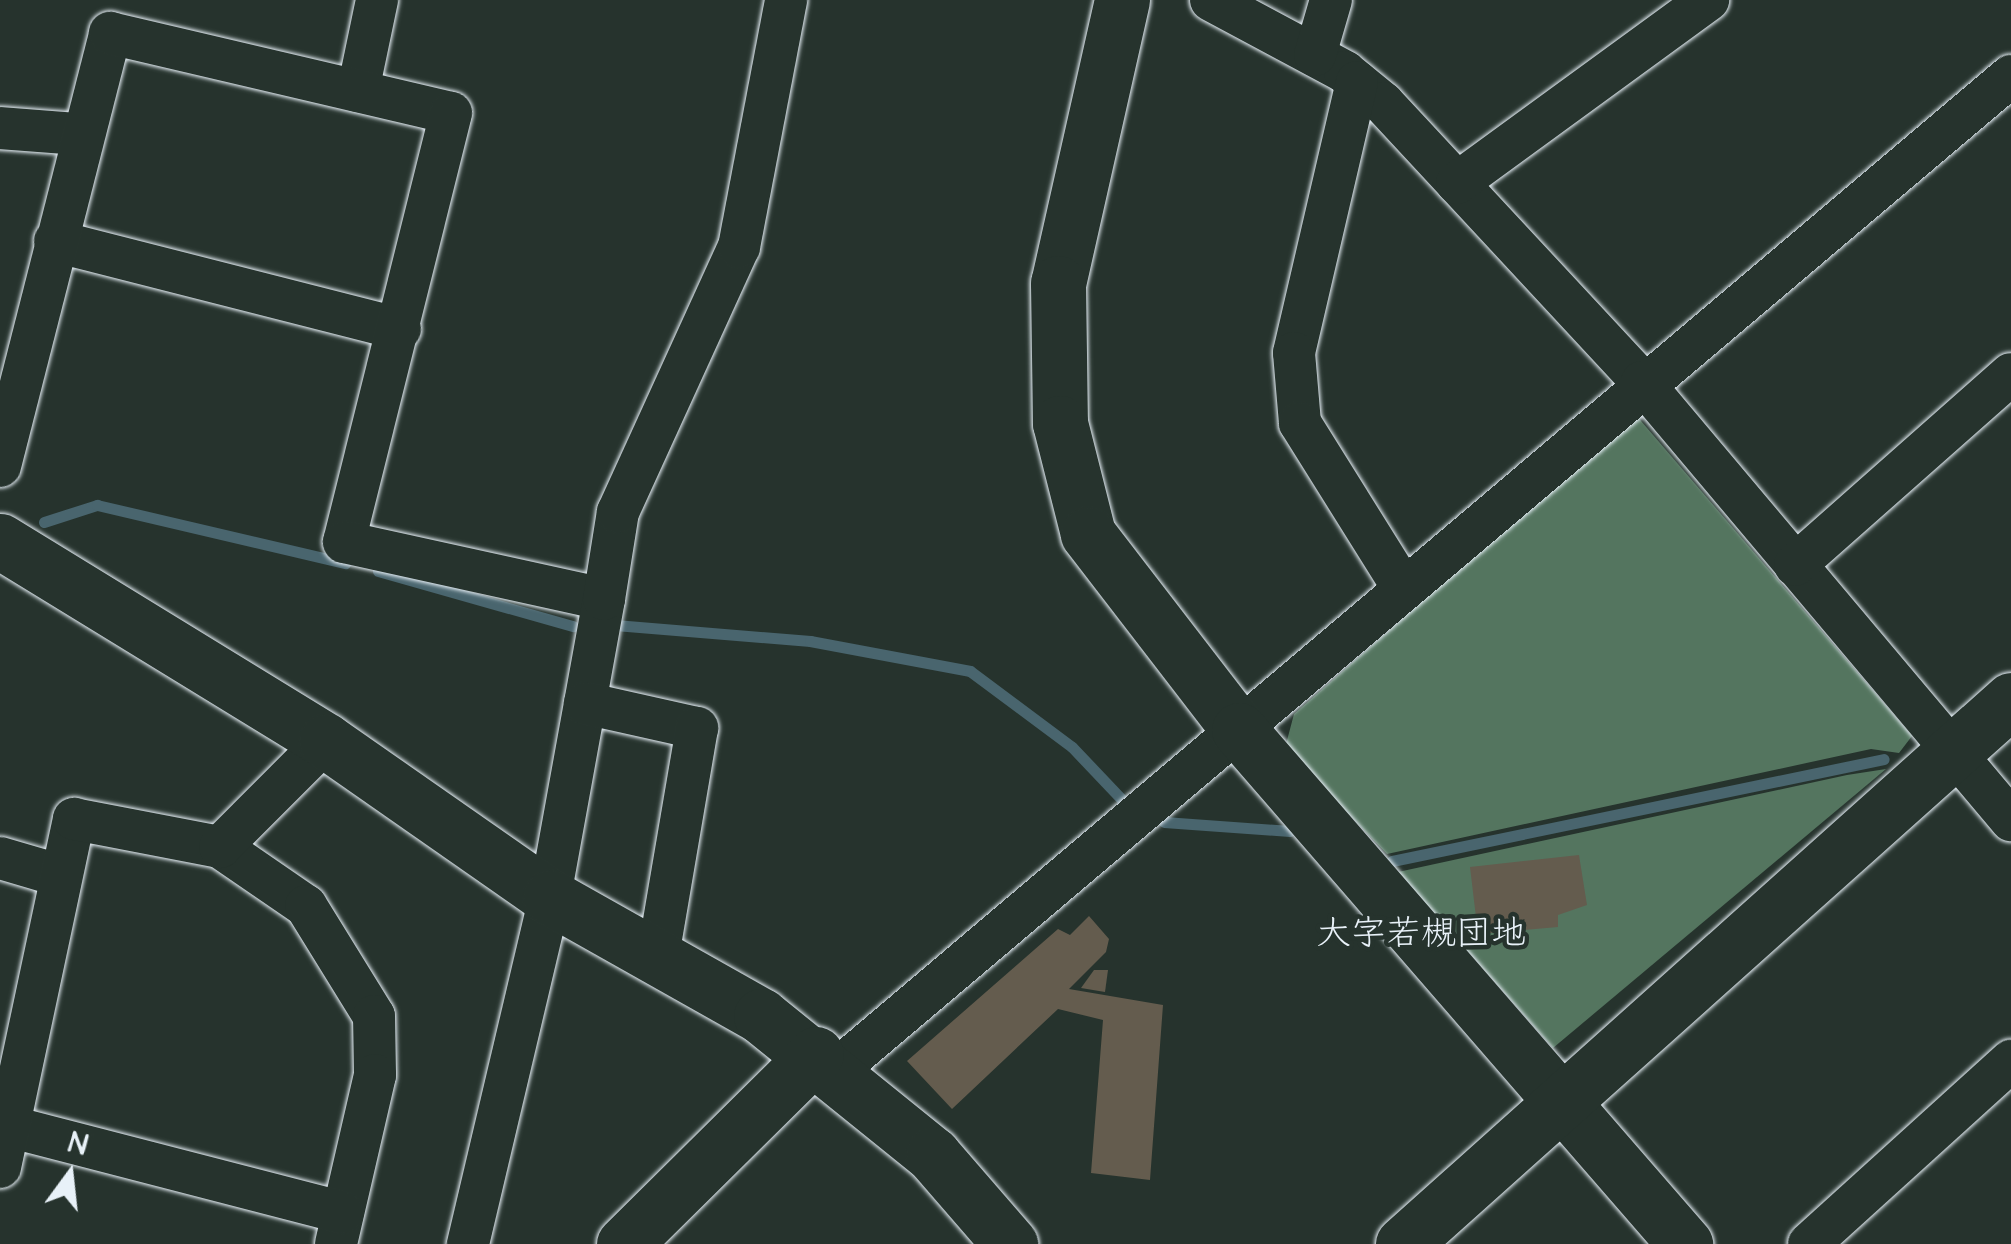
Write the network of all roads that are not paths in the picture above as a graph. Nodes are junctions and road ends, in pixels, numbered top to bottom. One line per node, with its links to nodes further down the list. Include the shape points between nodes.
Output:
1 (377, 0): 10 (street)
2 (786, 0): 22 (street, via 739,247 618,512)
3 (1122, 0): 25 (street, via 1058,283 1060,423 1088,534)
4 (1211, 0): 7 (street)
5 (1331, 0): 7 (street)
6 (1708, 0): 13 (street)
7 (1315, 55): 9 (street)
8 (2011, 76): 17 (street)
9 (1357, 82): 13 (street); 21 (street, via 1296,370 1300,423)
10 (358, 90): 12 (street, via 110,33); 15 (street, via 451,113)
11 (0, 128): 12 (street)
12 (78, 134): 14 (street)
13 (1457, 184): 17 (street)
14 (55, 241): 15 (street); 18 (street)
15 (400, 329): 22 (street, via 344,542)
16 (2011, 374): 20 (street)
17 (1642, 382): 20 (street); 21 (street)
18 (0, 466)
19 (9, 560): 26 (street)
20 (1794, 565): 27 (street)
21 (1403, 588): 25 (street)
22 (604, 599): 24 (street)
23 (2011, 700): 27 (street)
24 (585, 703): 32 (street); 33 (street, via 697,728)
25 (1239, 730): 35 (street); 36 (street)
26 (326, 741): 29 (street); 32 (street)
27 (1948, 754): 28 (street); 36 (street)
28 (2011, 820)
29 (220, 847): 31 (street, via 74,819); 39 (street, via 306,906 374,1016 375,1075)
30 (0, 858): 31 (street)
31 (58, 875): 37 (street)
32 (550, 897): 33 (street); 41 (street)
33 (658, 958): 35 (street)
34 (2011, 1061): 45 (street)
35 (825, 1063): 40 (street, via 933,1154); 42 (street)
36 (1564, 1102): 43 (street); 44 (street)
37 (3, 1124): 38 (street); 39 (street)
38 (0, 1167)
39 (340, 1229)
40 (992, 1238)
41 (468, 1244)
42 (624, 1244)
43 (1402, 1244)
44 (1685, 1244)
45 (1809, 1244)

